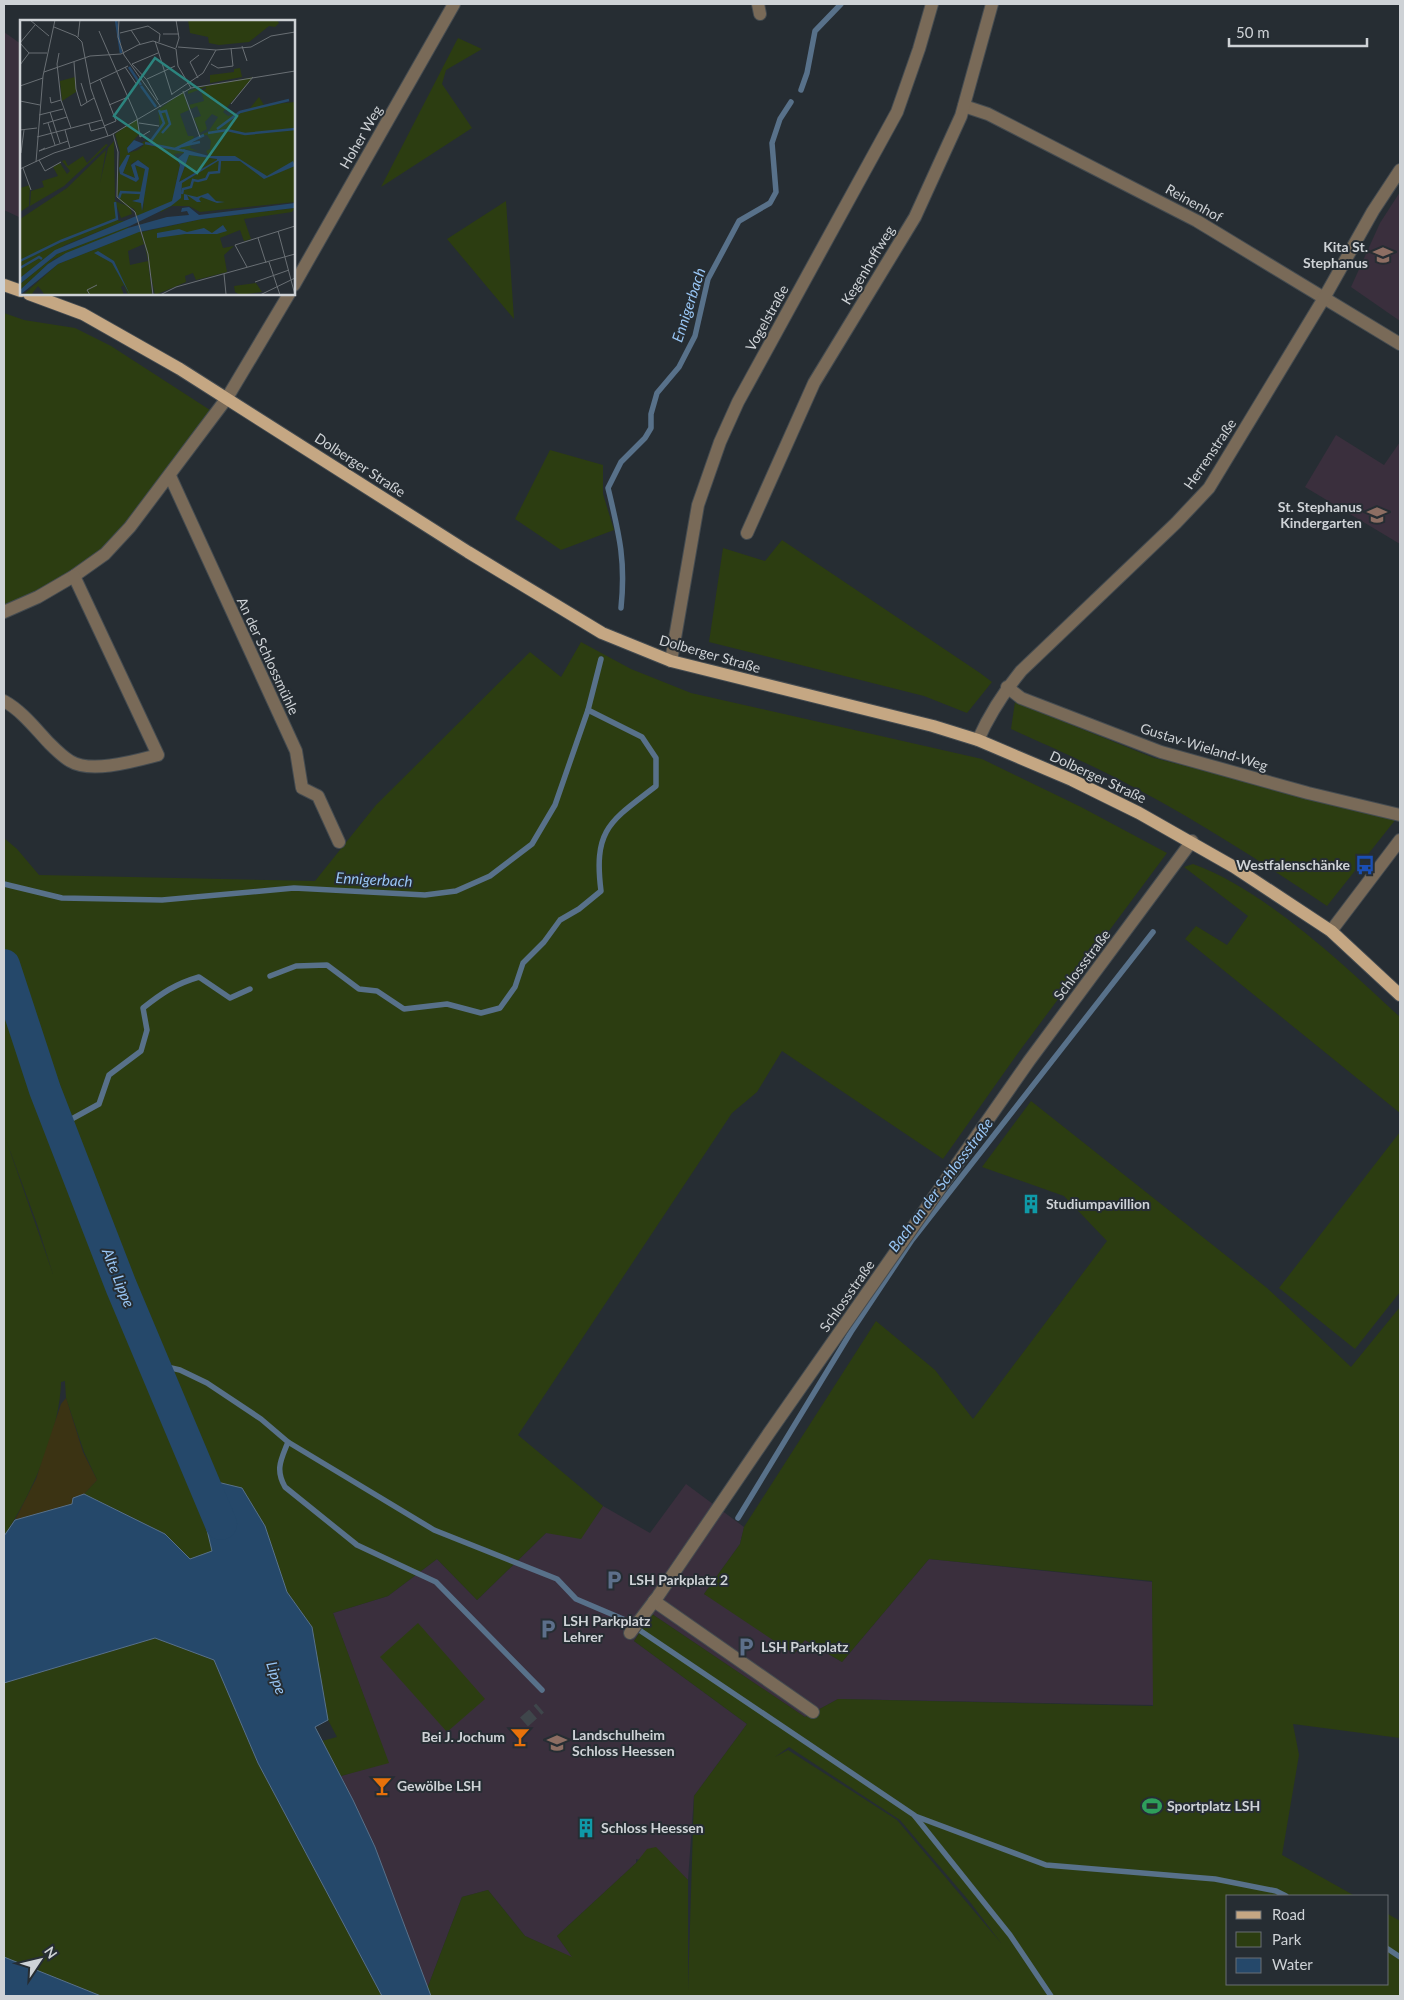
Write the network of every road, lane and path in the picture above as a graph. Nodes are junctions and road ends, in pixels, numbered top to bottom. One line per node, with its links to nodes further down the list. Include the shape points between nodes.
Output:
1 (454, 4): 6 (street, Hoher Weg)
2 (932, 4): 18 (street, Vogelstraße, via 897,112 738,402 720,442 698,505)
3 (992, 4): 4 (street, Kegenhoffweg)
4 (964, 106): 11 (street, Reinenhof, via 988,114 1197,221); 15 (street, Kegenhoffweg, via 915,217 814,383)
5 (1400, 170): 11 (street, Herrenstraße)
6 (295, 283)
7 (4, 285): 8 (main road)
8 (20, 291)
9 (32, 295): 13 (main road, Dolberger Straße, via 83,314)
10 (287, 295): 13 (street)
11 (1324, 298): 12 (street, Reinenhof); 19 (street, Herrenstraße, via 1209,488)
12 (1400, 344)
13 (227, 398): 14 (street); 18 (main road, Dolberger Straße, via 468,552 594,628)
14 (170, 476): 16 (street, via 105,554); 24 (street, An der Schlossmühle, via 296,752 302,788 318,796)
15 (747, 534)
16 (74, 576): 17 (street); 20 (street, via 158,756 121,764 89,766 71,762 49,743 34,724)
17 (4, 612)
18 (671, 661): 21 (main road, Dolberger Straße)
19 (1007, 687): 21 (street, Herrenstraße); 22 (street, Gustav-Wieland-Weg, via 1021,698 1161,752)
20 (4, 701)
21 (978, 740): 25 (main road, Dolberger Straße, via 1072,780)
22 (1400, 815)
23 (1400, 840): 26 (street)
24 (340, 842)
25 (1192, 842): 26 (main road, Dolberger Straße); 28 (street, Schlossstraße, via 1029,1061)
26 (1331, 931): 27 (main road, Dolberger Straße)
27 (1400, 995)
28 (654, 1601): 29 (street, Schlossstraße); 30 (street)
29 (630, 1633)
30 (814, 1712)

